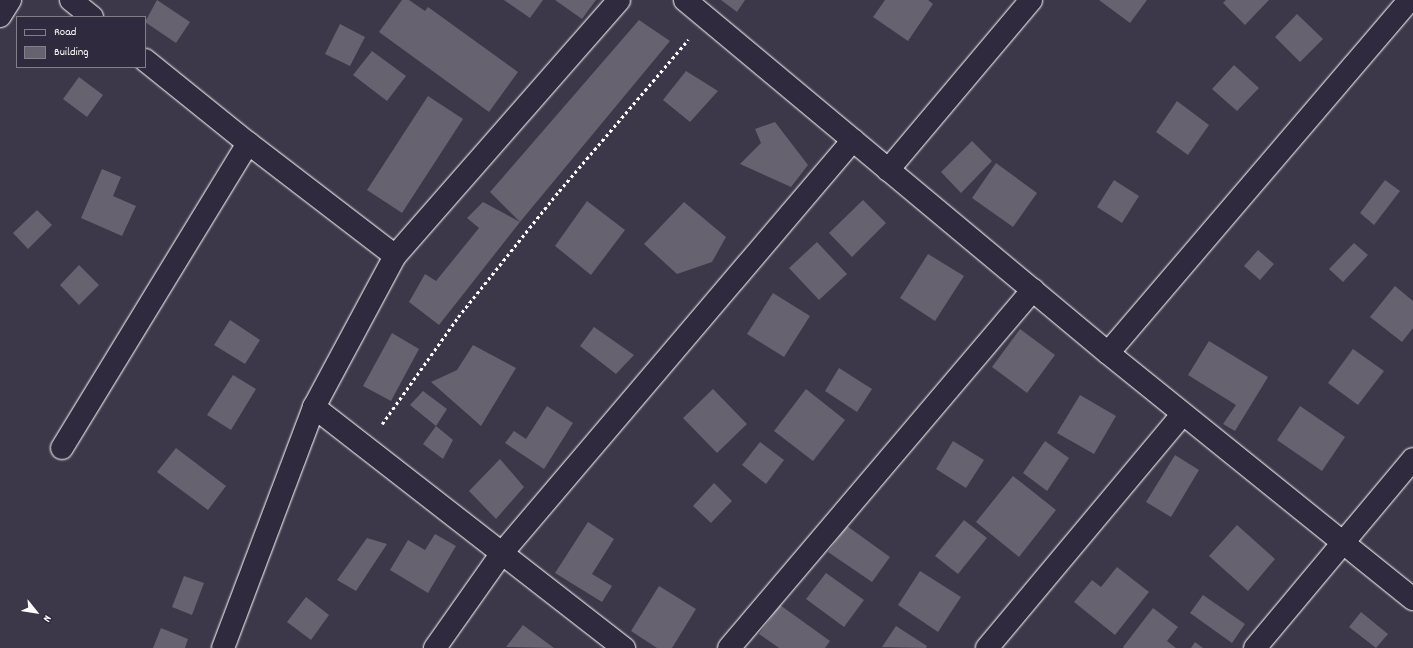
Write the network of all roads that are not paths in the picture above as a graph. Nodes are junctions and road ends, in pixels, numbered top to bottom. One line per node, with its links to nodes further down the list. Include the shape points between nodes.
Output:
1 (10, 0): 7 (street)
2 (72, 0): 8 (street)
3 (620, 0): 13 (street)
4 (685, 0): 10 (street)
5 (1031, 0): 12 (street)
6 (1409, 0): 15 (street)
7 (0, 16)
8 (91, 16)
9 (146, 61): 11 (street)
10 (853, 140): 12 (street); 21 (street)
11 (248, 143): 13 (street); 18 (street)
12 (888, 170): 14 (street)
13 (395, 256): 16 (street)
14 (1033, 289): 15 (street); 26 (street)
15 (1108, 353): 17 (street)
16 (314, 407): 21 (street); 23 (street)
17 (1183, 414): 20 (street); 27 (street)
18 (62, 448)
19 (1413, 459): 20 (street)
20 (1343, 543): 22 (street); 28 (street)
21 (502, 553): 24 (street); 25 (street)
22 (1413, 599)
23 (224, 648)
24 (435, 648)
25 (624, 648)
26 (729, 648)
27 (988, 648)
28 (1255, 648)

